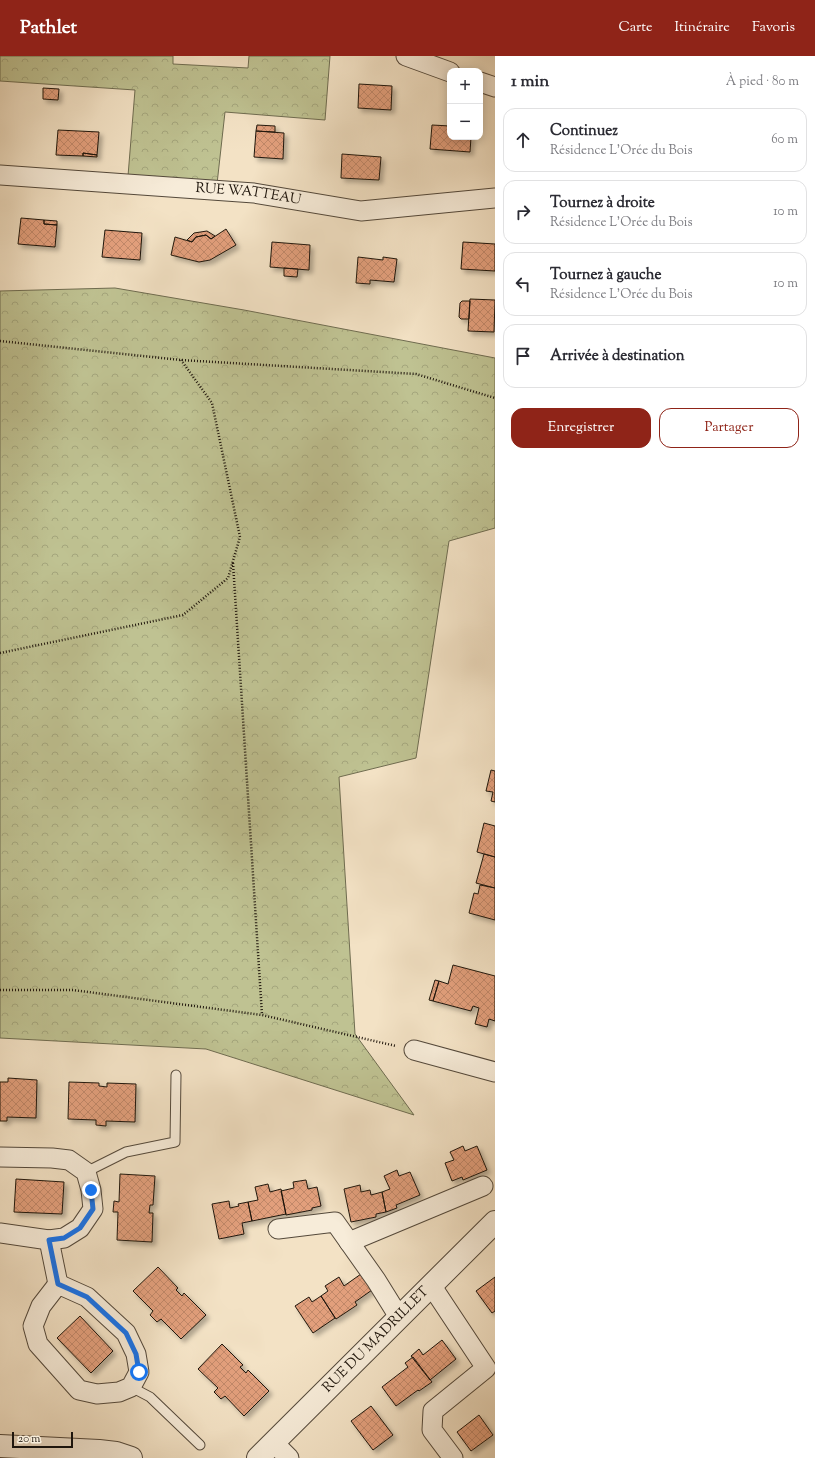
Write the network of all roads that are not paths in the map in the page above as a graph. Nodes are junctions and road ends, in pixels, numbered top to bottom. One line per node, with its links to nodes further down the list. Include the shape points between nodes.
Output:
1 (406, 56): 2 (street)
2 (447, 71)
3 (483, 83): 4 (street)
4 (495, 87)
5 (0, 175): 6 (street, RUE WATTEAU, via 254,193 361,212)
6 (495, 198)
7 (414, 1050): 8 (street)
8 (495, 1072)
9 (176, 1075): 11 (lane, via 175,1142 126,1152)
10 (0, 1157): 11 (street, via 69,1160)
11 (86, 1172): 16 (street, via 93,1209 80,1228 64,1238)
12 (484, 1186): 17 (street)
13 (495, 1222): 19 (street, RUE DU MADRILLET)
14 (278, 1229): 17 (street, via 335,1222)
15 (0, 1233): 16 (street)
16 (49, 1240): 18 (street)
17 (349, 1242): 20 (street)
18 (58, 1284): 21 (street, via 87,1297 126,1333 136,1354 139,1372); 21 (street, via 41,1306 33,1326 38,1344 79,1390 97,1394 119,1392)
19 (432, 1285): 20 (street, RUE DU MADRILLET); 27 (street, via 486,1368 433,1411 432,1430)
20 (400, 1317): 24 (street, RUE DU MADRILLET)
21 (131, 1387): 22 (lane, via 150,1397)
22 (200, 1445)
23 (0, 1446): 25 (street, via 99,1451)
24 (263, 1454): 26 (street)
25 (131, 1458)
26 (289, 1458)
27 (453, 1458)

